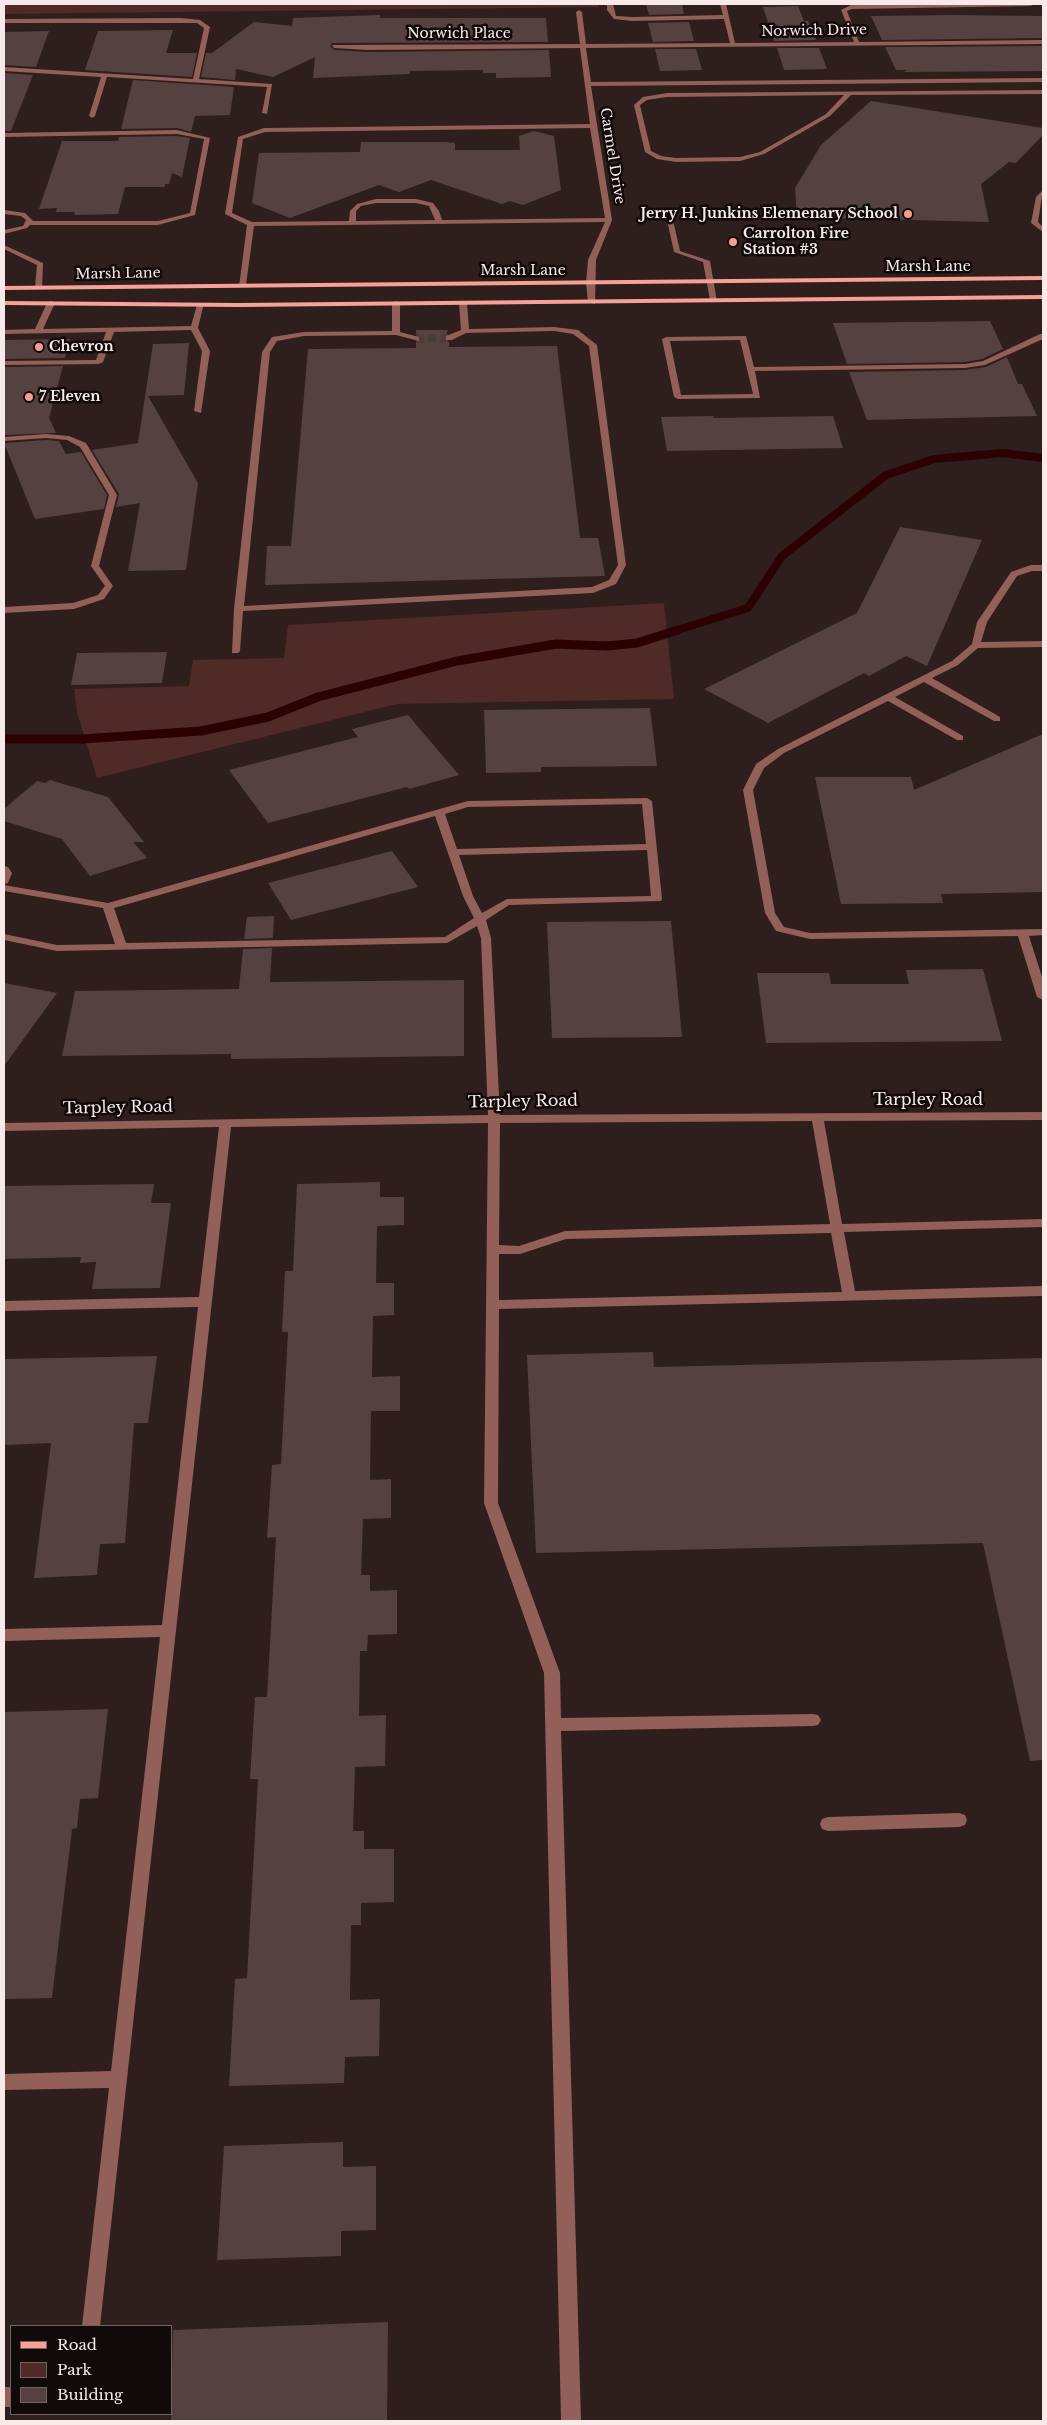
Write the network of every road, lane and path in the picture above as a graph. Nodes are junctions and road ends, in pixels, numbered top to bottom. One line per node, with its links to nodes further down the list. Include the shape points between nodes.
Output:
1 (610, 4): 5 (street, via 614,17)
2 (722, 4): 5 (street)
3 (1031, 4): 8 (street, via 851,7 844,10)
4 (579, 12): 11 (street, Carmel Drive)
5 (726, 17): 9 (street)
6 (4, 21): 14 (street, via 198,21 206,27)
7 (1043, 42): 8 (street, Norwich Drive)
8 (857, 43): 9 (street, Norwich Drive)
9 (734, 45): 11 (street, Norwich Drive)
10 (334, 46): 11 (street, Norwich Place)
11 (584, 46): 16 (street, Carmel Drive)
12 (4, 69): 13 (street)
13 (105, 75): 14 (street); 20 (street)
14 (196, 80): 19 (street, via 270,85)
15 (1043, 80): 16 (street)
16 (589, 84): 21 (street, Carmel Drive)
17 (1043, 92): 18 (street)
18 (849, 94): 18 (street, via 667,95 645,98 637,105 648,152 676,160 740,159 762,153 828,115)
19 (265, 113)
20 (92, 116)
21 (593, 126): 25 (street, Carmel Drive); 30 (street, via 264,130 240,138 228,214)
22 (4, 135): 28 (street, via 177,132 207,138 193,214 158,223)
23 (1043, 192): 31 (street, via 1034,223)
24 (4, 212): 28 (street, via 23,214)
25 (609, 220): 27 (street); 36 (street, Carmel Drive, via 592,260)
26 (670, 220): 35 (street, via 677,252 706,261)
27 (439, 222): 29 (street); 29 (street, via 431,204 376,201 360,205 353,211)
28 (29, 223): 32 (street, via 18,230)
29 (352, 223): 30 (street)
30 (251, 224): 37 (street)
31 (1043, 230)
32 (4, 232)
33 (4, 247): 38 (street, via 41,264)
34 (1043, 278): 35 (main road, Marsh Lane)
35 (710, 281): 36 (main road, Marsh Lane); 41 (street)
36 (590, 283): 37 (main road, Marsh Lane); 42 (street, Carmel Drive)
37 (242, 285): 38 (main road, Marsh Lane)
38 (39, 287): 39 (main road, Marsh Lane)
39 (4, 288)
40 (1043, 297): 41 (main road, Marsh Lane)
41 (714, 300): 42 (main road, Marsh Lane)
42 (592, 302): 45 (main road, Marsh Lane)
43 (4, 303): 44 (main road, Marsh Lane)
44 (51, 303): 46 (main road, Marsh Lane); 50 (street)
45 (464, 303): 47 (main road, Marsh Lane); 51 (street)
46 (201, 304): 47 (main road, Marsh Lane); 48 (street)
47 (396, 304): 53 (street)
48 (194, 328): 49 (street); 59 (street, via 206,351)
49 (111, 330): 50 (street); 57 (street, via 99,362)
50 (38, 331): 52 (street)
51 (465, 331): 55 (street); 62 (street, via 554,329 575,332 593,345 622,565 613,582 593,590)
52 (4, 332)
53 (396, 333): 56 (street); 62 (street, via 304,334 275,339 266,352)
54 (1043, 336): 58 (street, via 985,363 965,366)
55 (449, 338)
56 (416, 339)
57 (4, 363)
58 (750, 369): 58 (street, via 742,338 666,339 678,397 757,396)
59 (198, 411)
60 (4, 439): 63 (street, via 46,436 69,438 83,444 113,495 95,566 109,586 101,597 74,606)
61 (1043, 568): 65 (street, via 1014,574 982,622)
62 (239, 609): 66 (street)
63 (4, 610)
64 (1043, 644): 65 (street)
65 (976, 645): 67 (street, via 955,663)
66 (235, 651)
67 (924, 678): 68 (street); 69 (street)
68 (888, 697): 70 (street); 79 (street, via 781,750 760,766 748,790 770,913 780,929 810,936)
69 (997, 719)
70 (960, 738)
71 (439, 812): 72 (street, via 468,804 647,801); 73 (street); 77 (street)
72 (651, 847): 73 (street); 78 (street, via 657,899 507,902)
73 (453, 852): 78 (street, via 468,896)
74 (4, 869): 75 (street, via 7,873)
75 (4, 881)
76 (4, 888): 77 (street)
77 (108, 906): 82 (street)
78 (480, 919): 82 (street, via 447,940); 86 (street, via 486,938)
79 (1022, 932): 80 (street); 83 (street)
80 (1043, 932)
81 (4, 937): 82 (street, via 57,948)
82 (122, 947)
83 (1043, 997)
84 (817, 1116): 85 (street, Tarpley Road); 86 (street, Tarpley Road); 90 (street)
85 (1043, 1116)
86 (494, 1119): 87 (street, Tarpley Road); 91 (street)
87 (225, 1123): 88 (street, Tarpley Road); 94 (street)
88 (4, 1127)
89 (1043, 1223): 90 (street)
90 (837, 1227): 91 (street, via 566,1235 520,1250); 93 (street)
91 (493, 1249): 95 (street)
92 (1043, 1291): 93 (street)
93 (849, 1296): 95 (street)
94 (205, 1302): 96 (street); 97 (street)
95 (493, 1305): 100 (street, via 491,1502 552,1673)
96 (4, 1306)
97 (168, 1631): 98 (street); 103 (street)
98 (4, 1635)
99 (812, 1720): 100 (street)
100 (553, 1725): 106 (street)
101 (959, 1820): 102 (street)
102 (828, 1824)
103 (118, 2079): 104 (street); 105 (street)
104 (4, 2082)
105 (91, 2325)
106 (571, 2421)

